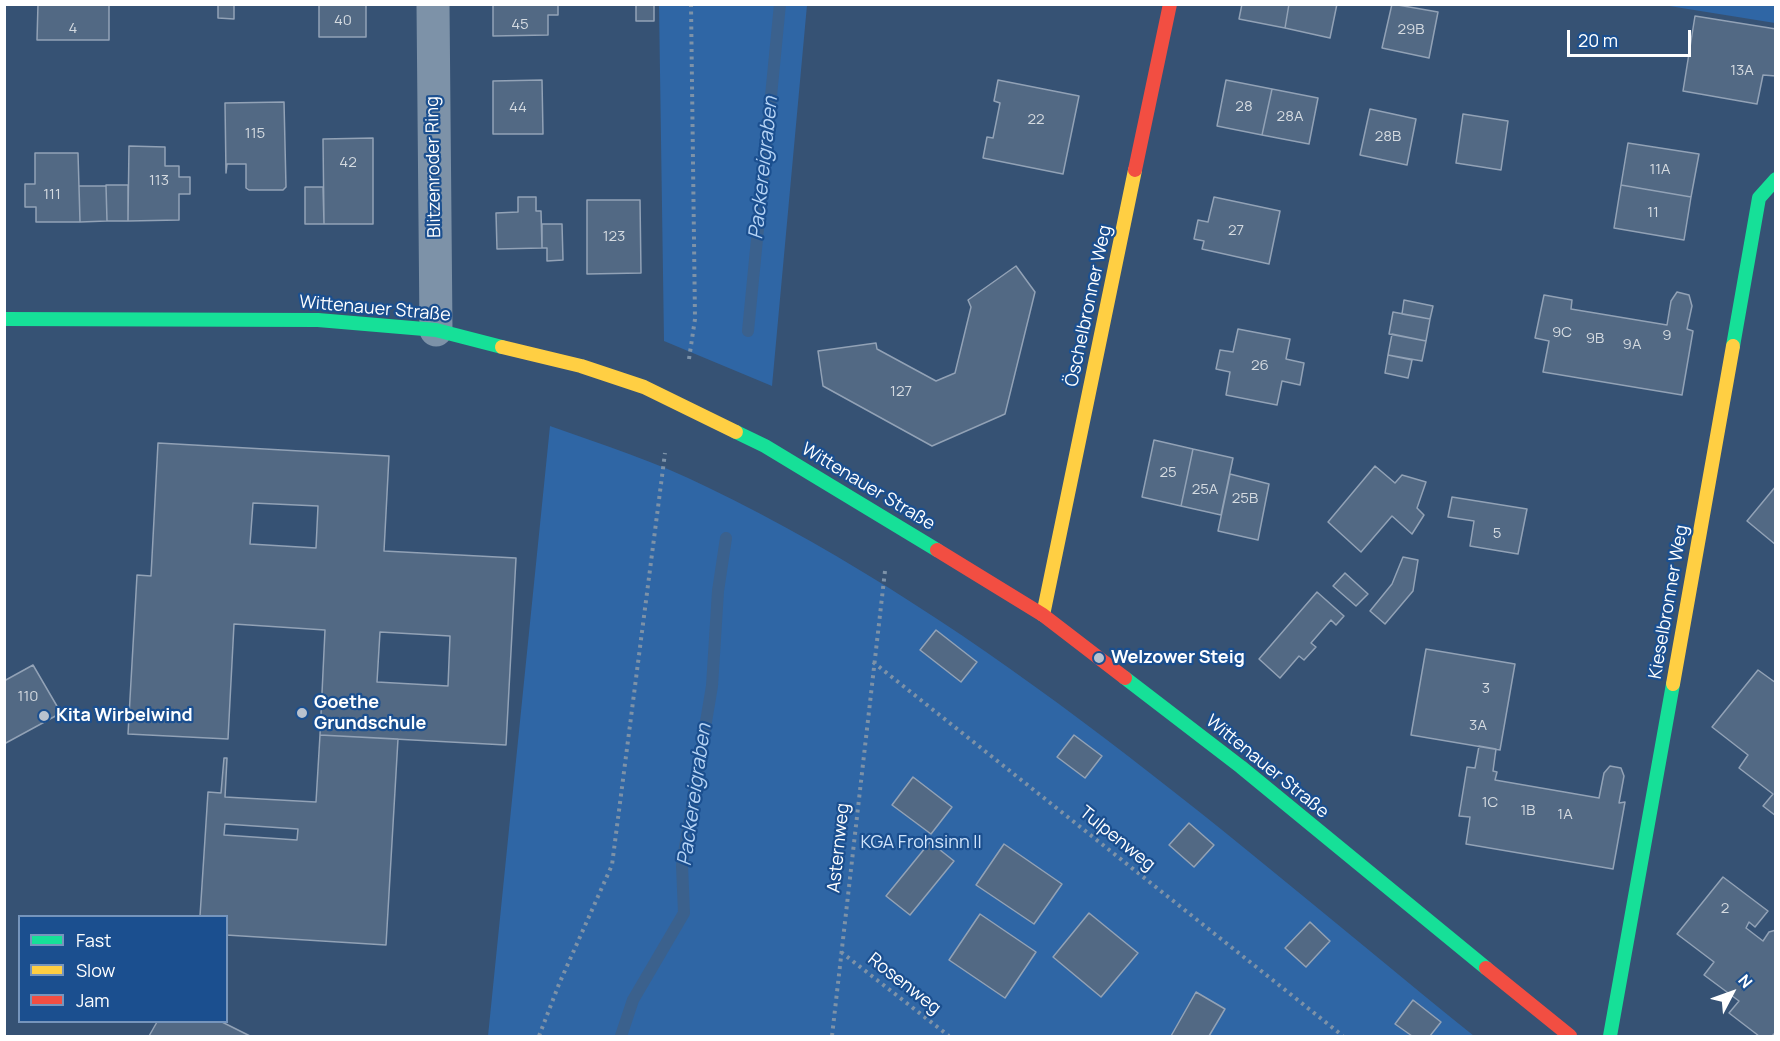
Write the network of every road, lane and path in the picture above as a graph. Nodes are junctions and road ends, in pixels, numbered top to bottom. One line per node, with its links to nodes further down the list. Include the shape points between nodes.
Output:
1 (433, 4): 6 (street, Blitzenroder Ring)
2 (691, 4): 7 (path, via 696,319)
3 (1170, 4): 10 (street, Öschelbronner Weg)
4 (1776, 179): 18 (street, Kieselbronner Weg, via 1759,198)
5 (4, 319): 6 (street, Wittenauer Straße, via 318,320)
6 (436, 330): 10 (street, Wittenauer Straße, via 580,366 644,387 765,446)
7 (689, 359)
8 (665, 453): 13 (path, via 612,865)
9 (885, 571): 11 (path, Asternweg)
10 (1043, 615): 17 (street, Wittenauer Straße, via 1241,767)
11 (873, 662): 12 (path, Asternweg); 16 (path, Tulpenweg)
12 (842, 952): 14 (path, Asternweg); 15 (path, Rosenweg)
13 (539, 1036)
14 (832, 1036)
15 (949, 1036)
16 (1343, 1036)
17 (1570, 1036)
18 (1610, 1036)

